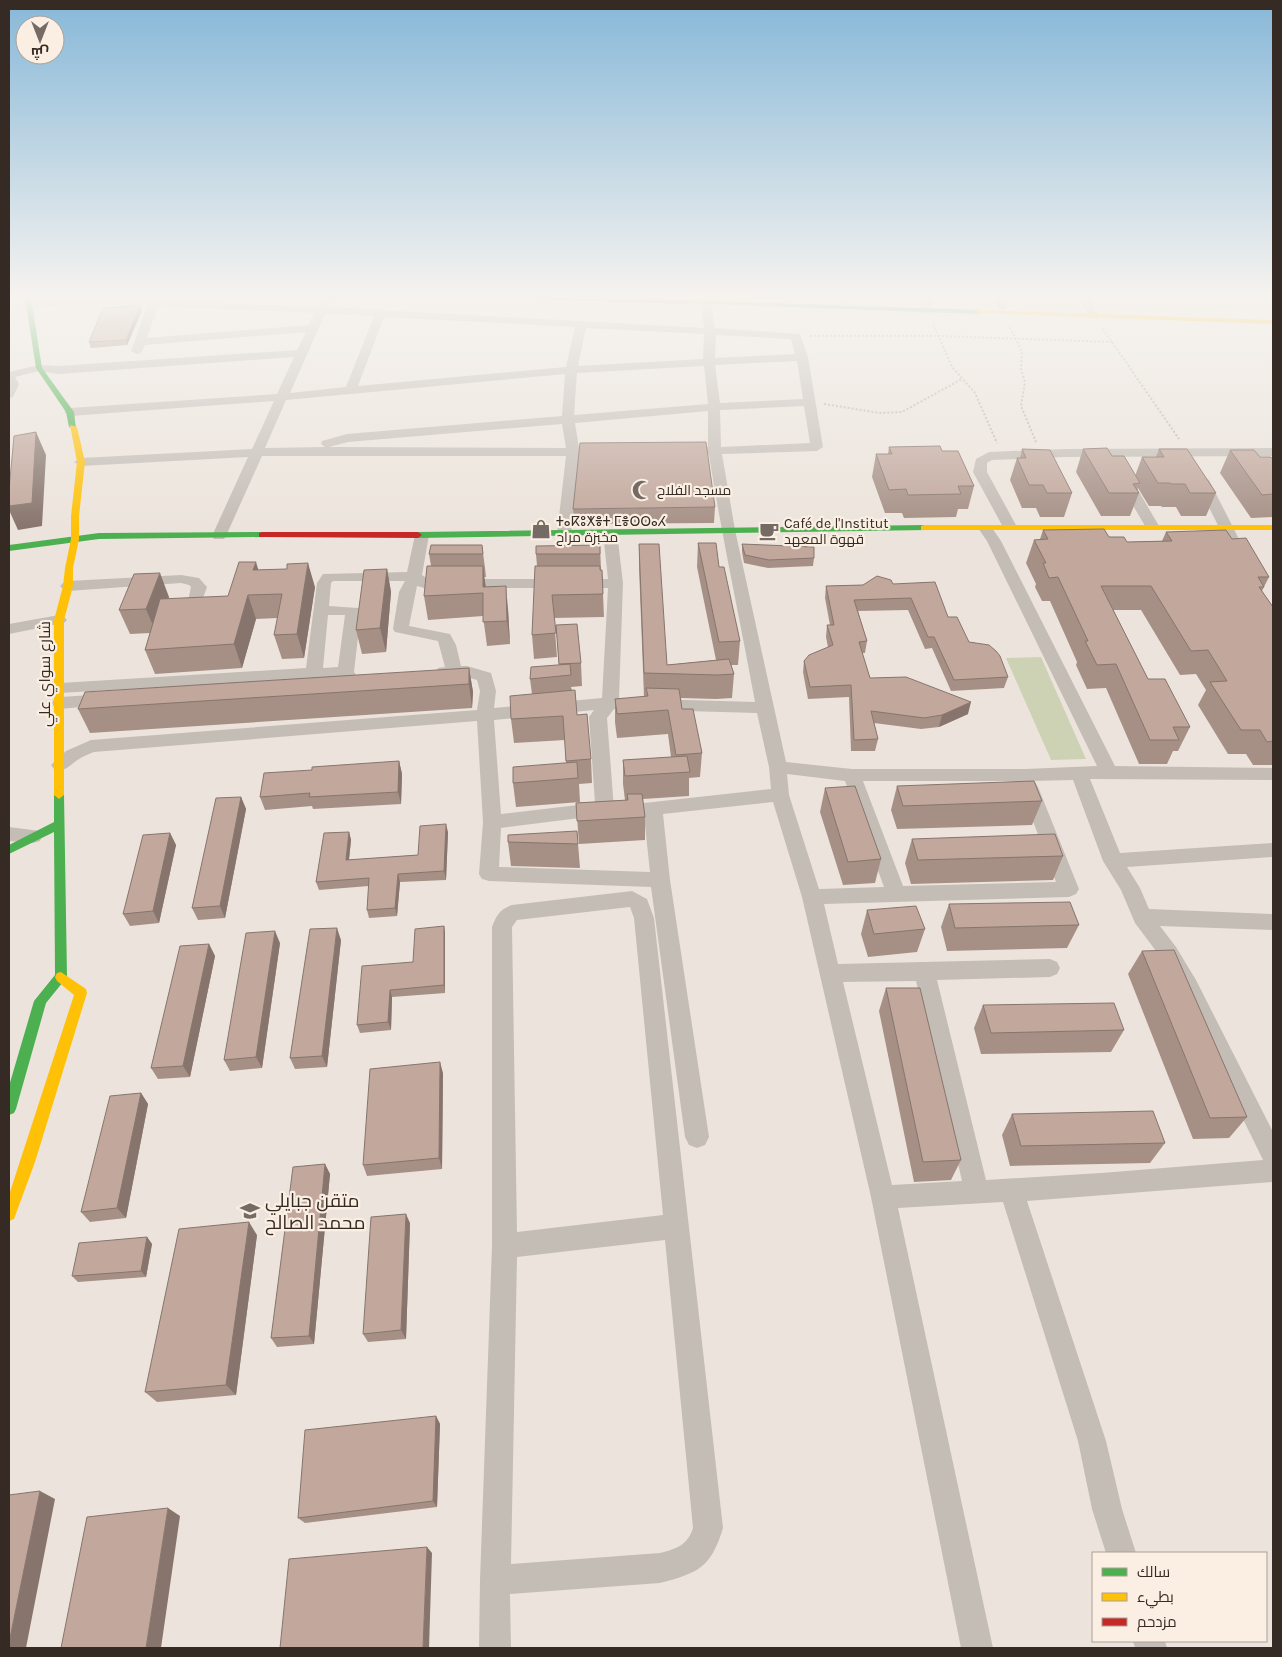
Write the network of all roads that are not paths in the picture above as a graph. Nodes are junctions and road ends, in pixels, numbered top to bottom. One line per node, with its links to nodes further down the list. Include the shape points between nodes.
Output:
1 (45, 374): 14 (main road, شارع سواي علي)
2 (291, 374): 11 (street)
3 (358, 374): 9 (street)
4 (524, 374): 9 (street)
5 (571, 374): 15 (street)
6 (710, 374): 13 (street)
7 (805, 374): 12 (street)
8 (9, 376): 10 (street, via 13,384)
9 (352, 390): 11 (street)
10 (9, 394)
11 (281, 397): 14 (street); 23 (street)
12 (809, 402): 13 (street); 20 (street, via 816,448)
13 (714, 407): 15 (street); 20 (street)
14 (70, 412): 25 (main road, شارع سواي علي)
15 (568, 420): 16 (street, via 347,438); 17 (street)
16 (305, 451): 17 (street); 23 (street)
17 (573, 452): 18 (street); 30 (street)
18 (620, 452)
19 (668, 452): 20 (street)
20 (715, 452): 32 (street)
21 (1188, 452): 22 (street); 24 (street); 33 (street)
22 (1273, 452)
23 (256, 453): 25 (street, via 181,454); 31 (street)
24 (1110, 454): 26 (street); 27 (street, via 1002,455 990,456 981,462 980,472)
25 (81, 462): 36 (main road, شارع سواي علي)
26 (1152, 526): 27 (main road); 33 (main road)
27 (1010, 527): 35 (main road)
28 (1273, 528): 33 (main road)
29 (830, 533): 32 (main road); 35 (main road); 38 (main road)
30 (564, 534): 34 (main road); 37 (main road)
31 (219, 536): 36 (main road, via 98,536); 37 (main road)
32 (729, 536): 34 (main road); 58 (street)
33 (1227, 536): 39 (main road); 41 (street)
34 (610, 538): 37 (main road); 43 (street)
35 (992, 538): 62 (street)
36 (75, 539): 37 (main road, via 94,546); 40 (main road); 44 (main road, شارع سواي علي)
37 (422, 540): 42 (street)
38 (946, 540)
39 (1273, 540)
40 (9, 548)
41 (1242, 556)
42 (414, 576): 43 (street, via 424,584); 46 (street, via 328,577 324,583); 49 (street, via 407,592 401,630 444,637)
43 (616, 582): 57 (street)
44 (68, 586): 45 (street, via 181,579 194,581 199,587); 47 (main road, شارع سواي علي)
45 (196, 601)
46 (322, 610): 52 (street, via 353,611); 53 (street)
47 (59, 620): 48 (street); 55 (main road, شارع سواي علي)
48 (9, 628)
49 (455, 671): 50 (street); 59 (street, via 485,677 488,691)
50 (426, 673)
51 (370, 678): 52 (street)
52 (345, 679): 53 (street)
53 (313, 681): 54 (street); 55 (street)
54 (264, 692)
55 (60, 695): 56 (street); 60 (main road, شارع سواي علي)
56 (167, 697)
57 (610, 703): 58 (street); 59 (street); 68 (street, via 598,717)
58 (764, 708): 61 (street)
59 (485, 715): 60 (street, via 91,746); 70 (street)
60 (60, 765): 71 (main road, شارع سواي علي)
61 (778, 767): 66 (street); 67 (street)
62 (1109, 772): 63 (street); 64 (street)
63 (1079, 773): 65 (street); 76 (street)
64 (1273, 774)
65 (1025, 775): 66 (street); 78 (street, via 1069,889)
66 (852, 776): 78 (street)
67 (780, 795): 69 (street); 79 (street)
68 (605, 809): 69 (street); 70 (street)
69 (653, 809): 77 (street)
70 (492, 822): 77 (street, via 488,874)
71 (58, 824): 73 (main road); 85 (main road, شارع سواي علي)
72 (9, 834): 73 (street)
73 (33, 836): 74 (main road)
74 (9, 850)
75 (1273, 850): 76 (street)
76 (1113, 861): 80 (street, via 1130,888)
77 (660, 880): 87 (street)
78 (896, 894): 79 (street)
79 (812, 897): 84 (street)
80 (1142, 917): 81 (street); 88 (street, via 1170,953 1189,986)
81 (1273, 922)
82 (1050, 968): 83 (street)
83 (924, 972): 84 (street); 91 (street)
84 (831, 973): 92 (street)
85 (61, 977): 86 (main road, via 40,1001); 93 (main road, via 82,993)
86 (9, 1109)
87 (697, 1137)
88 (1273, 1156)
89 (1273, 1171): 90 (street)
90 (1011, 1189): 91 (street); 96 (street, via 1092,1441)
91 (977, 1191): 92 (street)
92 (883, 1197): 99 (street)
93 (9, 1214)
94 (677, 1226): 95 (street); 95 (street, via 644,918 639,902 623,898 512,913 502,927); 97 (street, via 706,1500 708,1528 705,1541 696,1555 660,1568)
95 (505, 1246): 97 (street)
96 (1121, 1552)
97 (495, 1580): 98 (street)
98 (495, 1648)
99 (977, 1648)

